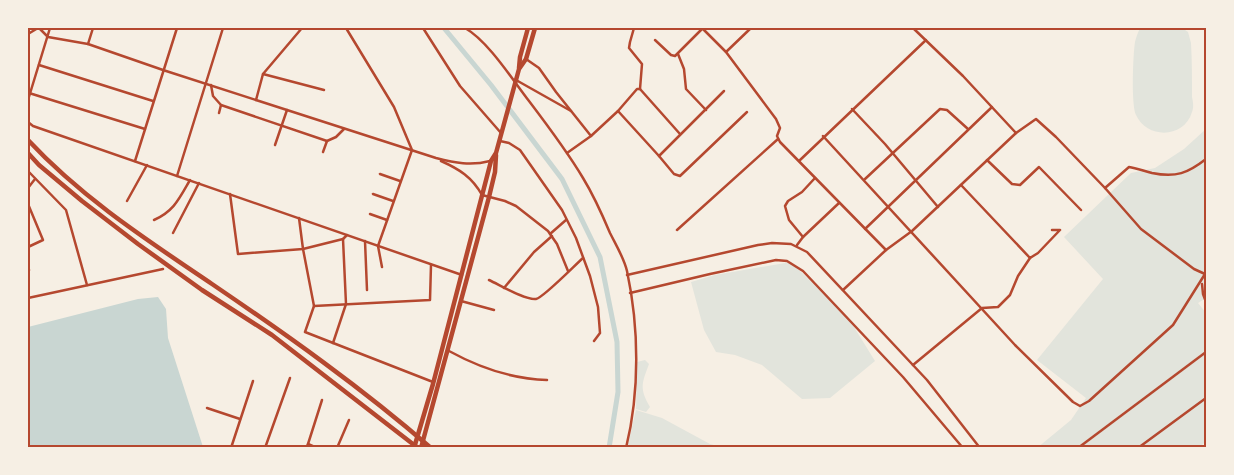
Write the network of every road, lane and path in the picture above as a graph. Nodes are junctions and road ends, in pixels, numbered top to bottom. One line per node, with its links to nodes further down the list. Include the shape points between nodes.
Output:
1 (38, 28): 16 (street); 17 (street)
2 (50, 28): 17 (street)
3 (93, 28): 20 (street)
4 (177, 28): 27 (street)
5 (223, 28): 30 (street)
6 (302, 28): 28 (street)
7 (346, 28): 63 (street, via 394,107)
8 (423, 28): 54 (street, via 460,86)
9 (464, 28): 29 (street, via 476,34)
10 (528, 28): 23 (highway)
11 (535, 28): 24 (highway)
12 (634, 28): 32 (street, via 629,48 642,64)
13 (703, 28): 21 (street); 22 (street)
14 (751, 28): 21 (street)
15 (913, 28): 19 (street)
16 (28, 34)
17 (48, 37): 20 (street); 25 (street)
18 (655, 40): 22 (street, via 671,55)
19 (926, 40): 40 (street); 41 (street)
20 (88, 44): 27 (street)
21 (726, 52): 58 (street, via 779,125)
22 (678, 54): 43 (street, via 686,89)
23 (520, 57): 24 (street); 26 (highway)
24 (526, 59): 26 (highway); 44 (street, via 539,68)
25 (39, 65): 35 (street); 38 (street)
26 (519, 69): 29 (highway)
27 (163, 70): 30 (street); 38 (street)
28 (263, 74): 33 (street); 37 (street)
29 (515, 83): 44 (street); 54 (highway); 67 (street)
30 (205, 84): 31 (street); 79 (street)
31 (211, 85): 37 (street); 39 (street, via 212,96)
32 (640, 89): 45 (street); 55 (street)
33 (324, 90)
34 (724, 91): 43 (street)
35 (29, 93): 36 (street); 51 (street)
36 (28, 100)
37 (256, 100): 42 (street)
38 (153, 101): 51 (street)
39 (221, 105): 47 (street); 49 (street)
40 (992, 107): 52 (street); 53 (street)
41 (852, 109): 57 (street); 68 (street)
42 (287, 110): 49 (street); 50 (street)
43 (706, 110): 55 (street)
44 (572, 112): 56 (street)
45 (618, 112): 56 (street); 69 (street)
46 (747, 112): 69 (street, via 681,176 674,174)
47 (219, 113)
48 (28, 122): 73 (street)
49 (282, 126): 60 (street); 62 (street)
50 (345, 128): 60 (street); 63 (street)
51 (145, 129): 73 (street)
52 (968, 129): 68 (street, via 947,110 940,109); 84 (street)
53 (1016, 132): 72 (street); 89 (street, via 1036,119)
54 (502, 134): 61 (highway)
55 (680, 134): 69 (street)
56 (591, 136): 67 (street)
57 (823, 136): 75 (street); 83 (street)
58 (778, 139): 75 (street); 107 (street)
59 (28, 140): 167 (highway, via 104,210 285,335)
60 (327, 141): 64 (street)
61 (500, 141): 66 (highway); 105 (street, via 520,150)
62 (275, 145)
63 (412, 150): 70 (street); 85 (street)
64 (323, 152)
65 (28, 153): 166 (highway, via 67,189 138,244 272,335)
66 (496, 153): 74 (highway); 93 (highway)
67 (567, 153): 131 (street, via 594,197)
68 (892, 153): 83 (street); 84 (street)
69 (659, 156)
70 (436, 158): 74 (street, via 463,165); 92 (street, via 462,170)
71 (1206, 159): 89 (street, via 1189,172 1174,175 1129,168)
72 (987, 160): 87 (street); 100 (street, via 1012,184 1020,185 1039,167)
73 (135, 161): 76 (street)
74 (491, 161): 92 (highway)
75 (799, 161): 80 (street)
76 (147, 166): 79 (street); 94 (street)
77 (28, 171): 81 (street)
78 (380, 174): 85 (street)
79 (177, 176): 82 (street)
80 (815, 178): 96 (street); 113 (street, via 785,206 788,220)
81 (35, 179): 88 (street); 134 (street, via 66,210)
82 (190, 180): 86 (street); 103 (street, via 176,203 166,214)
83 (865, 180): 98 (street)
84 (915, 180): 98 (street); 99 (street)
85 (400, 181): 95 (street)
86 (199, 184): 90 (street); 110 (street)
87 (961, 185): 99 (street); 122 (street)
88 (28, 188)
89 (1105, 188): 129 (street, via 1141,229)
90 (230, 194): 102 (street); 119 (street, via 238,254)
91 (373, 194): 95 (street)
92 (482, 195): 93 (street); 130 (highway)
93 (489, 198): 112 (street, via 516,206); 130 (highway)
94 (127, 200)
95 (393, 201): 104 (street)
96 (840, 203): 106 (street); 113 (street)
97 (28, 204): 118 (street, via 43,240)
98 (888, 206): 106 (street); 109 (street)
99 (938, 206): 109 (street)
100 (1080, 210)
101 (370, 214): 104 (street)
102 (299, 218): 111 (street); 119 (street)
103 (154, 220)
104 (387, 220): 117 (street)
105 (566, 220): 112 (street); 121 (street)
106 (865, 229): 120 (street)
107 (677, 230)
108 (1052, 230): 122 (street, via 1060,230)
109 (912, 231): 120 (street); 144 (street)
110 (174, 233)
111 (347, 235): 114 (street); 115 (street)
112 (551, 235): 127 (street); 135 (street)
113 (802, 237): 116 (street)
114 (343, 239): 119 (street); 142 (street)
115 (366, 242): 117 (street); 136 (street)
116 (797, 245): 131 (street, via 758,245); 137 (street)
117 (378, 246): 123 (street); 125 (street)
118 (28, 247)
119 (302, 248): 143 (street)
120 (886, 250): 137 (street)
121 (583, 258): 127 (street); 146 (street, via 598,306 600,333)
122 (1030, 258): 144 (street, via 1010,296 998,307)
123 (431, 264): 130 (street); 142 (street, via 430,300)
124 (28, 266): 128 (street)
125 (382, 267)
126 (163, 269): 134 (street)
127 (568, 271): 135 (street, via 536,299)
128 (28, 272)
129 (1206, 274): 133 (street)
130 (464, 275): 140 (highway); 154 (highway)
131 (627, 275): 138 (street)
132 (489, 280): 135 (street)
133 (1202, 282): 141 (street); 144 (street, via 1173,325 1080,406 1035,366)
134 (87, 285): 139 (street)
135 (504, 288)
136 (368, 290)
137 (843, 290): 150 (street)
138 (630, 293): 168 (street, via 636,338 635,392); 169 (street, via 763,262 787,261 803,271 903,377)
139 (28, 298)
140 (460, 301): 145 (street); 148 (highway)
141 (1206, 302)
142 (346, 304): 143 (street); 147 (street)
143 (314, 306): 147 (street, via 305,332)
144 (982, 308): 150 (street)
145 (494, 310)
146 (594, 341)
147 (333, 343): 154 (street)
148 (447, 350): 152 (street, via 482,368 526,380); 166 (highway)
149 (1206, 352): 171 (street)
150 (912, 365): 170 (street)
151 (290, 378): 162 (street)
152 (547, 380)
153 (253, 381): 158 (street)
154 (433, 382): 165 (highway)
155 (1206, 398): 172 (street)
156 (322, 400): 160 (street)
157 (207, 408): 158 (street)
158 (240, 420): 161 (street)
159 (349, 420): 164 (street)
160 (307, 446): 163 (street)
161 (231, 448)
162 (265, 448)
163 (317, 448)
164 (337, 448)
165 (414, 448)
166 (420, 448)
167 (431, 448)
168 (626, 448)
169 (964, 448)
170 (980, 448)
171 (1078, 448)
172 (1138, 448)

